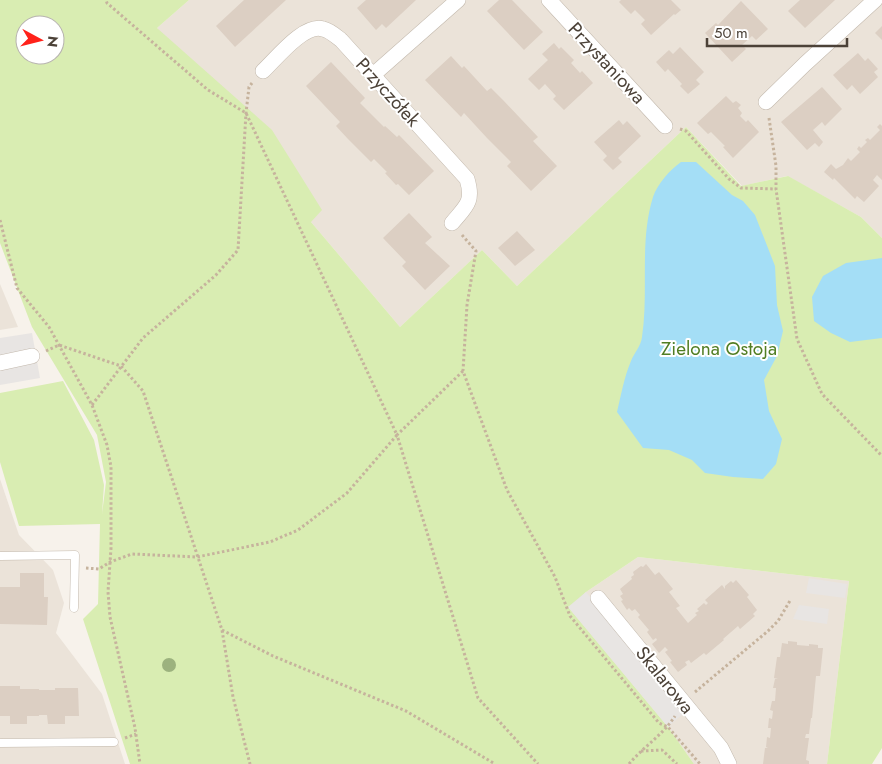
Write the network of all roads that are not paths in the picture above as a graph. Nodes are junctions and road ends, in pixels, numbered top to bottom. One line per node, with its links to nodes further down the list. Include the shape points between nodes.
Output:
1 (458, 0): 5 (street)
2 (549, 0): 7 (street, Przystaniowa)
3 (875, 0): 6 (street)
4 (263, 72): 5 (street, Przyczółek, via 300,36 311,29 323,29 341,40)
5 (373, 75): 8 (street, Przyczółek, via 467,179 471,192 468,204)
6 (766, 102)
7 (665, 126)
8 (452, 223)
9 (32, 356): 10 (street)
10 (0, 363)
11 (0, 556): 13 (lane, via 75,554)
12 (598, 598): 16 (street, Skalarowa, via 721,748)
13 (74, 608)
14 (114, 742): 15 (lane)
15 (0, 743)
16 (729, 764)

